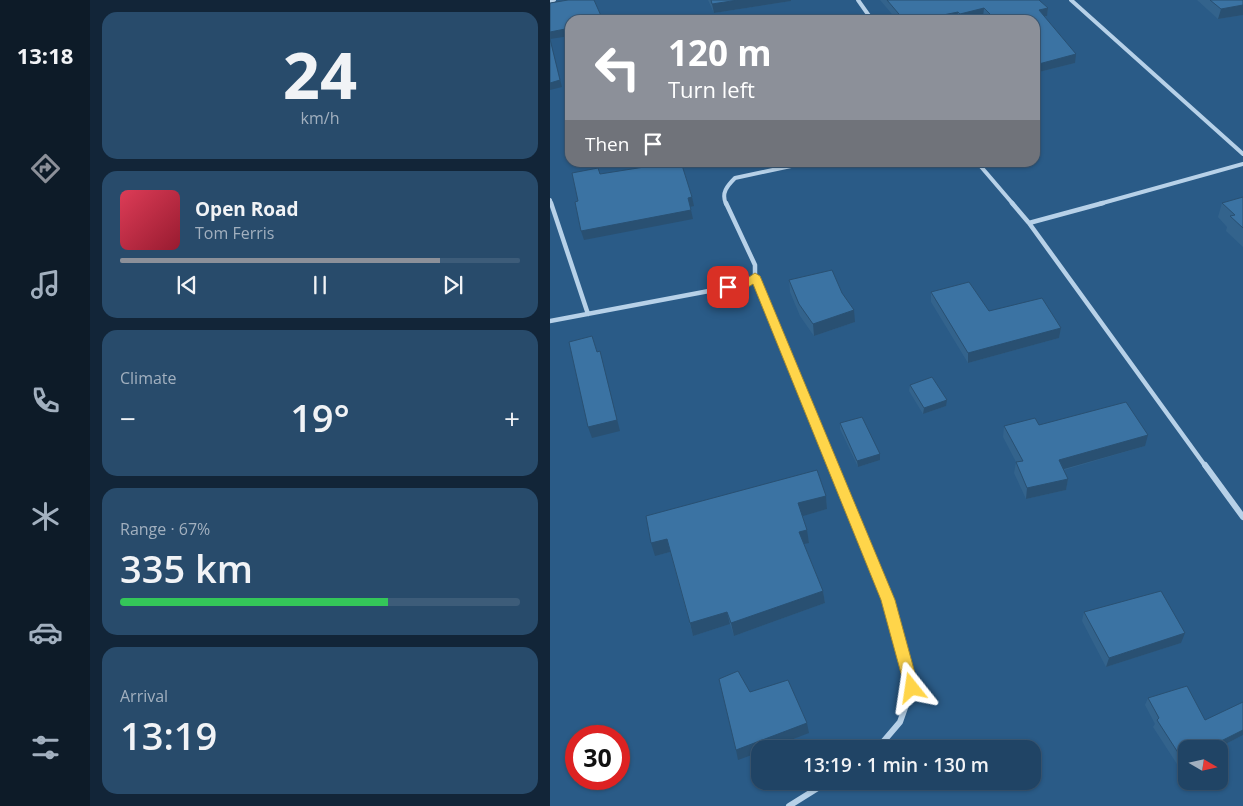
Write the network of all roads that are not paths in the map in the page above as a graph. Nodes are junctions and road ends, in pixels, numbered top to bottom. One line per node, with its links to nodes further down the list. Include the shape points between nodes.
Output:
1 (554, 0): 4 (street)
2 (858, 0): 5 (street)
3 (1071, 0): 6 (street)
4 (550, 1)
5 (868, 15)
6 (1243, 154)
7 (1243, 164): 11 (street)
8 (787, 167): 12 (street, via 735,178 726,187 724,199 755,265)
9 (981, 167): 11 (street)
10 (550, 200): 13 (street)
11 (1029, 223): 15 (street)
12 (755, 276): 13 (street, via 746,284); 16 (street, via 888,600 912,688 900,722)
13 (588, 314): 14 (street)
14 (550, 321)
15 (1243, 516)
16 (885, 740)
17 (815, 790): 18 (street)
18 (789, 806)

